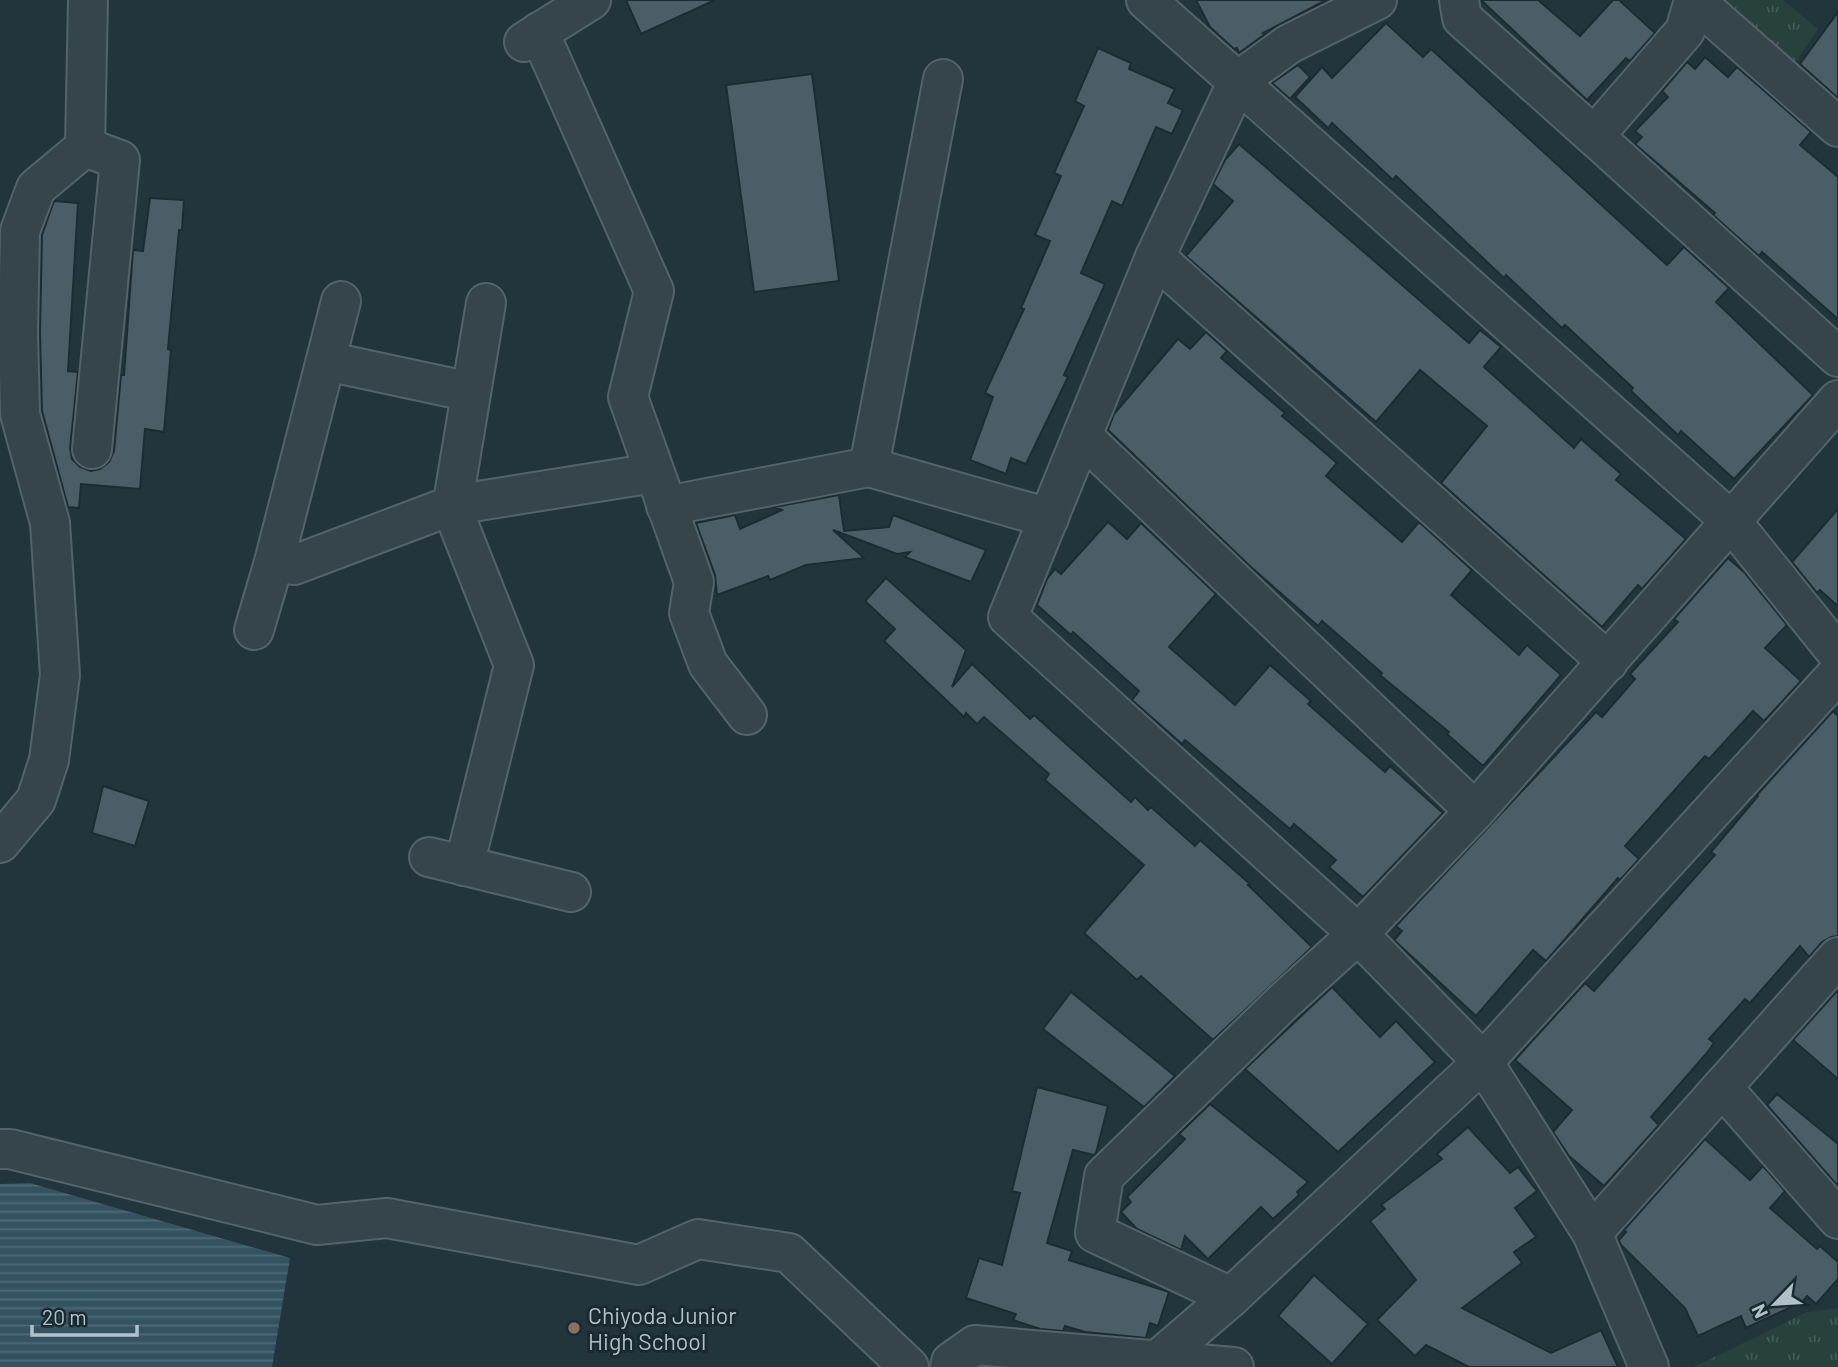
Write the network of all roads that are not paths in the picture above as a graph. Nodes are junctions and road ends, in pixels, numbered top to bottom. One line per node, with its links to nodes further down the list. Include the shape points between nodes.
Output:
1 (88, 0): 11 (street)
2 (591, 0): 22 (street, via 531,37 654,291 628,397)
3 (1146, 0): 8 (street)
4 (1377, 0): 8 (street, via 1289,44)
5 (1459, 0): 10 (street, via 1462,18)
6 (1694, 0): 9 (street); 10 (street, via 1685,31)
7 (943, 79): 21 (street)
8 (1238, 80): 12 (street); 25 (street)
9 (1838, 127)
10 (1594, 136): 15 (street)
11 (85, 147): 20 (street, via 120,160); 33 (street, via 36,188 20,231 20,414 50,523 60,675 49,760 36,800)
12 (1155, 257): 19 (street); 29 (street)
13 (341, 301): 16 (street)
14 (486, 303): 17 (street)
15 (1838, 357)
16 (326, 362): 17 (street); 26 (street)
17 (471, 392): 23 (street)
18 (1838, 400): 25 (street)
19 (1083, 437): 24 (street); 32 (street)
20 (92, 449)
21 (869, 467): 22 (street); 24 (street)
22 (660, 490): 23 (street); 31 (street, via 694,582 689,613 708,664)
23 (453, 505): 26 (street, via 294,565); 34 (street, via 514,665 447,861)
24 (1049, 518): 35 (street, via 1008,617)
25 (1731, 520): 28 (street); 29 (street)
26 (274, 562): 27 (street)
27 (254, 630)
28 (1838, 654)
29 (1608, 662): 32 (street)
30 (1838, 673): 37 (street)
31 (747, 715)
32 (1475, 811): 35 (street)
33 (0, 843)
34 (571, 892)
35 (1358, 934): 37 (street); 42 (street, via 1104,1176 1094,1233)
36 (1838, 957): 38 (street)
37 (1483, 1062): 41 (street); 42 (street)
38 (1722, 1087): 40 (street); 41 (street)
39 (0, 1149): 44 (street, via 317,1225 387,1218 639,1265 698,1239 789,1253)
40 (1838, 1219)
41 (1592, 1233): 47 (street)
42 (1231, 1297): 43 (street)
43 (1157, 1363): 45 (street, via 975,1345); 46 (street)
44 (909, 1367)
45 (950, 1367)
46 (1234, 1367)
47 (1649, 1367)

